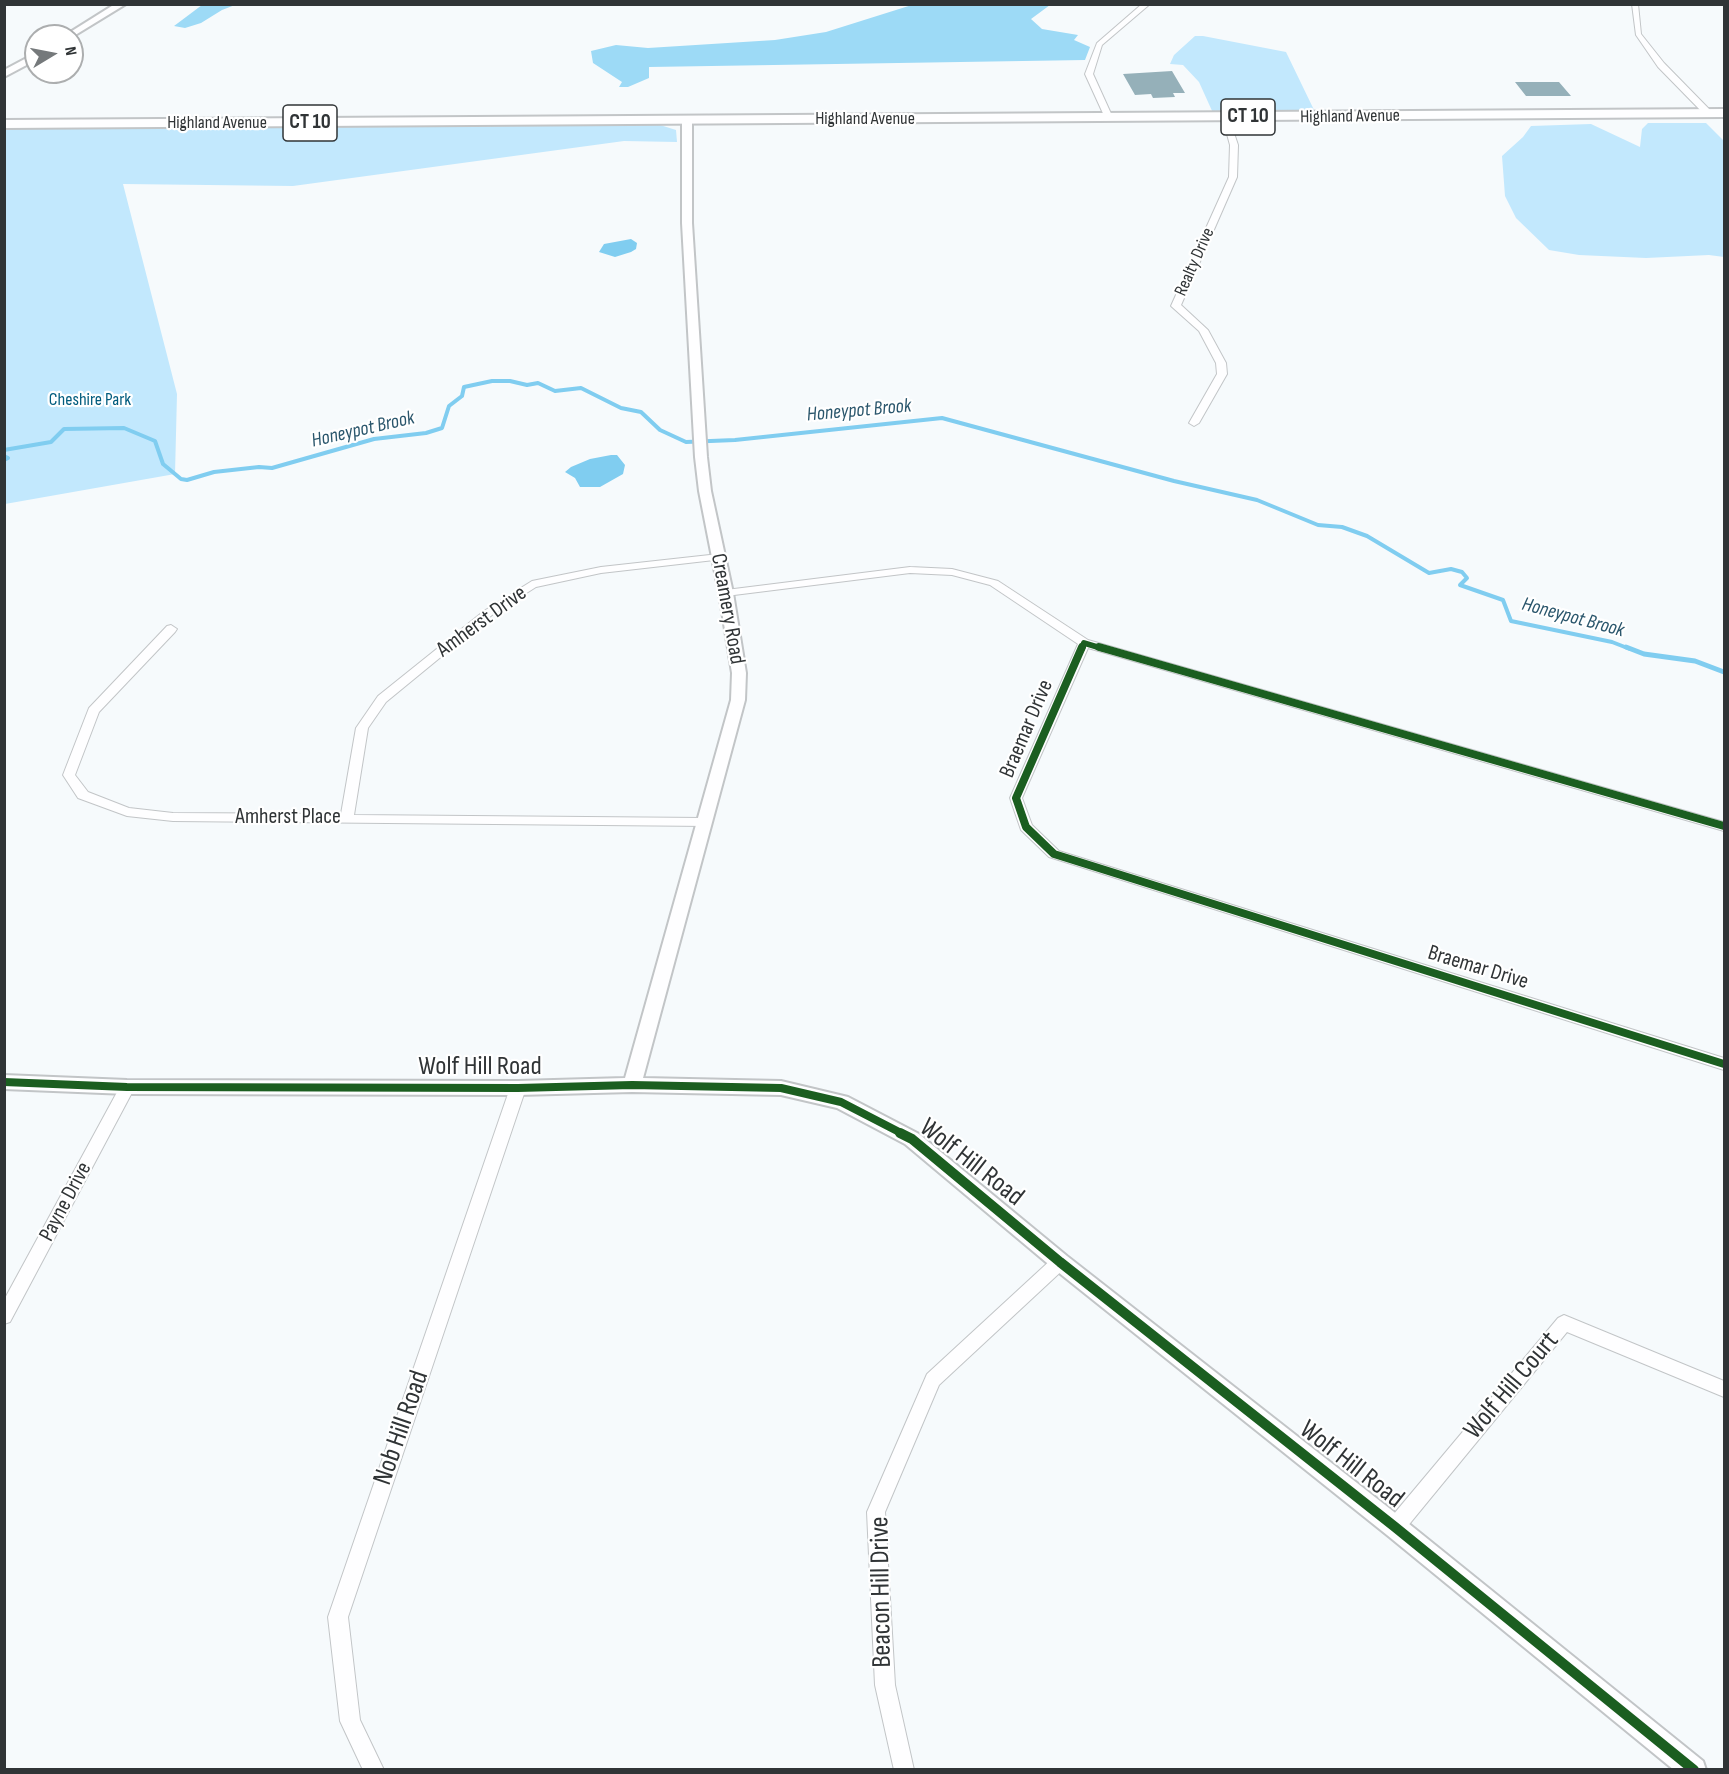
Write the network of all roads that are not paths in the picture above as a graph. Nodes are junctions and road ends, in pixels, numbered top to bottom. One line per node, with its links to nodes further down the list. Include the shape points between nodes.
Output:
1 (122, 4): 4 (street)
2 (1147, 4): 9 (street, via 1099,44 1089,74)
3 (1635, 4): 7 (street, via 1638,34 1661,65)
4 (84, 27)
5 (24, 63): 6 (street)
6 (4, 74)
7 (1708, 113): 8 (highway, Highland Avenue / CT 10); 10 (highway, Highland Avenue / CT 10)
8 (1725, 113)
9 (1109, 118): 10 (highway, Highland Avenue / CT 10); 11 (highway, Highland Avenue / CT 10)
10 (1225, 118): 13 (street, Realty Drive, via 1234,145 1233,177 1176,306 1203,330 1221,363 1222,374)
11 (687, 121): 12 (highway, Highland Avenue / CT 10); 14 (street, Creamery Road, via 688,245 701,443 705,491)
12 (4, 124)
13 (1194, 423)
14 (719, 557): 15 (street, Creamery Road); 18 (street, Amherst Drive, via 601,570 532,584 488,613 382,699 362,728)
15 (726, 593): 17 (street, via 910,570 952,572 994,583); 19 (street, Creamery Road, via 739,673 738,700)
16 (171, 629): 18 (street, Amherst Place, via 93,711 69,775 83,795 127,812 173,817)
17 (1084, 643): 20 (street); 21 (street, Braemar Drive, via 1017,798 1026,827 1054,854)
18 (347, 818): 19 (street, Amherst Place)
19 (703, 823): 23 (street, Creamery Road)
20 (1725, 826)
21 (1725, 1064)
22 (4, 1082): 24 (street, Wolf Hill Road)
23 (632, 1084): 25 (street, Wolf Hill Road); 26 (street, Wolf Hill Road, via 781,1088 841,1102 912,1139)
24 (127, 1087): 25 (street, Wolf Hill Road); 27 (street, Payne Drive)
25 (518, 1088): 30 (street, Nob Hill Road, via 338,1617 350,1720)
26 (1060, 1262): 29 (street, Wolf Hill Road); 31 (street, Beacon Hill Drive, via 933,1380 876,1512 885,1685)
27 (4, 1317)
28 (1725, 1389): 29 (street, Wolf Hill Court, via 1564,1323)
29 (1395, 1527): 32 (street, Wolf Hill Road)
30 (374, 1770)
31 (904, 1770)
32 (1694, 1770)

